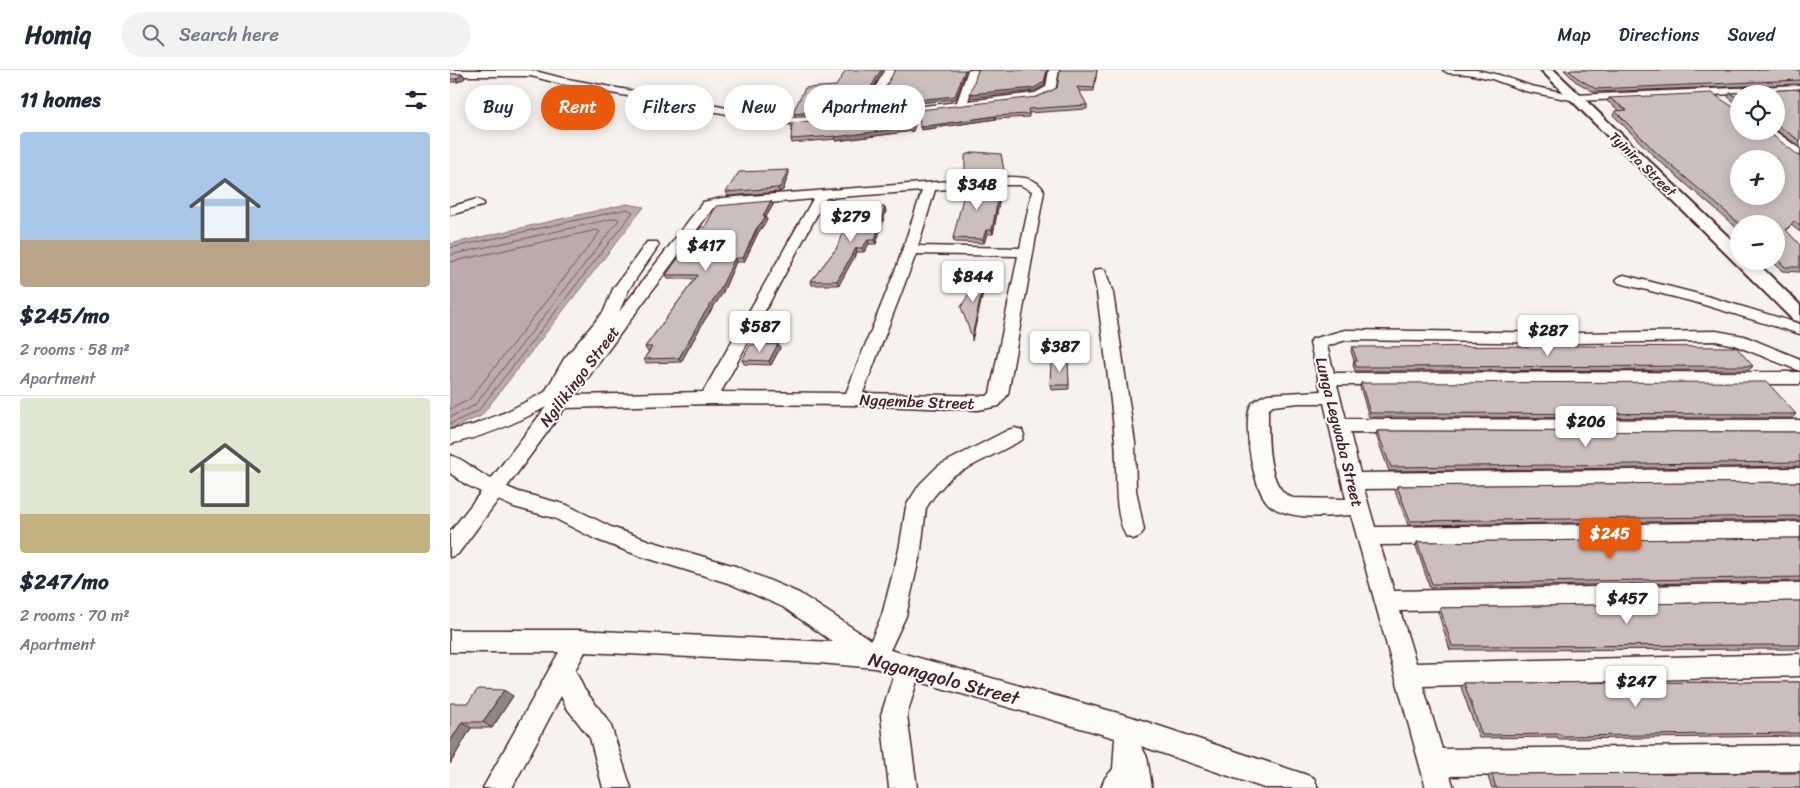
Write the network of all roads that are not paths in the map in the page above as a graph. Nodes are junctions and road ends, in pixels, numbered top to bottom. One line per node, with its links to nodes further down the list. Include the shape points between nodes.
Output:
1 (890, 70): 12 (street, via 861,116)
2 (973, 70): 12 (street)
3 (1054, 70): 12 (street, via 1051,89 1044,94 1018,100)
4 (1448, 70): 6 (street)
5 (1547, 70): 10 (street, Tyinira Street)
6 (1468, 71): 10 (street, via 1529,89)
7 (450, 73): 13 (street, via 531,73 782,121)
8 (1800, 88): 9 (street)
9 (1712, 92): 10 (street); 11 (street)
10 (1576, 98): 22 (street, Tyinira Street)
11 (1725, 102)
12 (961, 105)
13 (804, 122)
14 (1779, 140): 15 (street)
15 (1800, 155)
16 (930, 185): 17 (street, Ngqembe Street); 23 (street); 24 (street, Ngqembe Street, via 1012,180 1036,187 1038,191)
17 (822, 194): 19 (street, Ngqembe Street); 33 (street)
18 (477, 203): 20 (street)
19 (708, 205): 35 (street, Ngilikingo Street)
20 (450, 211)
21 (652, 245): 39 (street, via 621,289 611,312 570,363 550,396 513,417)
22 (1730, 248)
23 (908, 250): 24 (street); 34 (street)
24 (1026, 252): 34 (street, Ngqembe Street, via 999,394 993,402)
25 (1753, 270): 28 (street)
26 (1100, 273): 45 (street, via 1125,443 1126,490)
27 (1624, 280): 29 (street)
28 (1800, 316)
29 (1800, 329)
30 (1800, 364): 32 (street, Lunga Legwaba Street, via 1738,340 1716,336 1345,335 1318,343)
31 (1800, 378): 32 (street)
32 (1329, 388): 36 (street, Lunga Legwaba Street); 44 (street, via 1298,397 1268,400 1259,408 1259,451 1269,489 1278,500 1302,507)
33 (710, 398): 34 (street, Ngqembe Street); 35 (street, Ngqembe Street)
34 (852, 399)
35 (560, 402): 43 (street, Ngilikingo Street)
36 (1338, 426): 37 (street); 42 (street, Lunga Legwaba Street)
37 (1800, 427)
38 (1015, 435): 53 (street, via 945,471 916,506 910,550 894,616)
39 (450, 437)
40 (450, 462): 43 (street)
41 (1800, 476): 42 (street)
42 (1352, 481): 44 (street, Lunga Legwaba Street)
43 (493, 490): 48 (street, Ngilikingo Street); 53 (street, via 560,511 630,544 734,576 791,600)
44 (1358, 505): 47 (street, Lunga Legwaba Street)
45 (1132, 530)
46 (1800, 531): 47 (street)
47 (1367, 536): 50 (street, Lunga Legwaba Street)
48 (450, 548)
49 (1800, 593): 50 (street)
50 (1386, 601): 57 (street, Lunga Legwaba Street)
51 (450, 641): 52 (street, Nqgangqolo Street)
52 (578, 641): 53 (street, Nqgangqolo Street); 56 (street)
53 (875, 657): 55 (street, Nqgangqolo Street)
54 (1800, 665): 57 (street)
55 (910, 667): 58 (street, Nqgangqolo Street); 63 (street, via 894,714)
56 (562, 670): 61 (street); 62 (street, via 575,698 601,732)
57 (1408, 675): 60 (street, Lunga Legwaba Street)
58 (1129, 729): 64 (street, via 1126,774); 65 (street); 66 (street, Nqgangqolo Street)
59 (1800, 758): 60 (street)
60 (1437, 776)
61 (496, 788)
62 (617, 788)
63 (903, 788)
64 (1115, 788)
65 (1138, 788)
66 (1304, 788)

